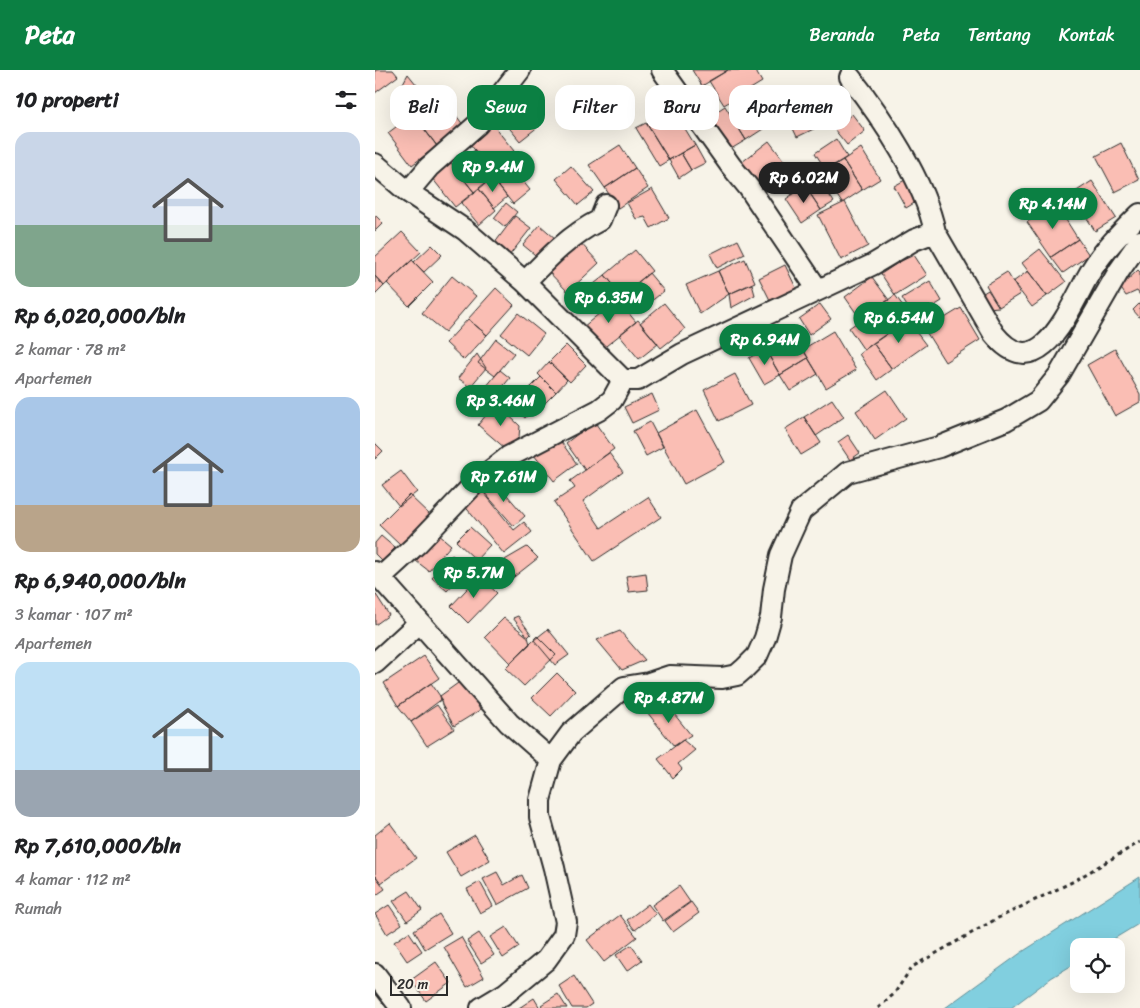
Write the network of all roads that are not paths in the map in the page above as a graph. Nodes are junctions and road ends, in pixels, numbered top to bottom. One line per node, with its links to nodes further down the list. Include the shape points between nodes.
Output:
1 (520, 70): 5 (street, via 478,124 429,167)
2 (662, 70): 11 (street)
3 (850, 77): 8 (street, via 877,110 915,179 931,213)
4 (375, 164): 5 (street)
5 (408, 192): 10 (street, via 465,230)
6 (606, 205): 10 (street, via 600,220 560,246)
7 (1140, 214): 8 (street, via 1117,236 1093,268 1068,316 1046,344 1030,352 1014,352 998,340)
8 (935, 232): 11 (street)
9 (1140, 241): 16 (street, via 1059,375 1038,401 1006,420 939,446 848,472 801,511 781,555 765,638 757,656 745,668 737,675 722,678 670,676 624,687 571,733)
10 (525, 282): 12 (street)
11 (819, 290): 12 (street, via 682,354 639,380)
12 (623, 380): 13 (street, via 612,400 599,410 508,457 475,483 417,544)
13 (377, 575): 14 (street)
14 (419, 623): 15 (street); 16 (street, via 509,723)
15 (375, 663)
16 (551, 760): 19 (street, via 540,800 541,817 566,922 564,935 546,960 506,993)
17 (375, 974): 18 (street)
18 (401, 1008)
19 (481, 1008)

